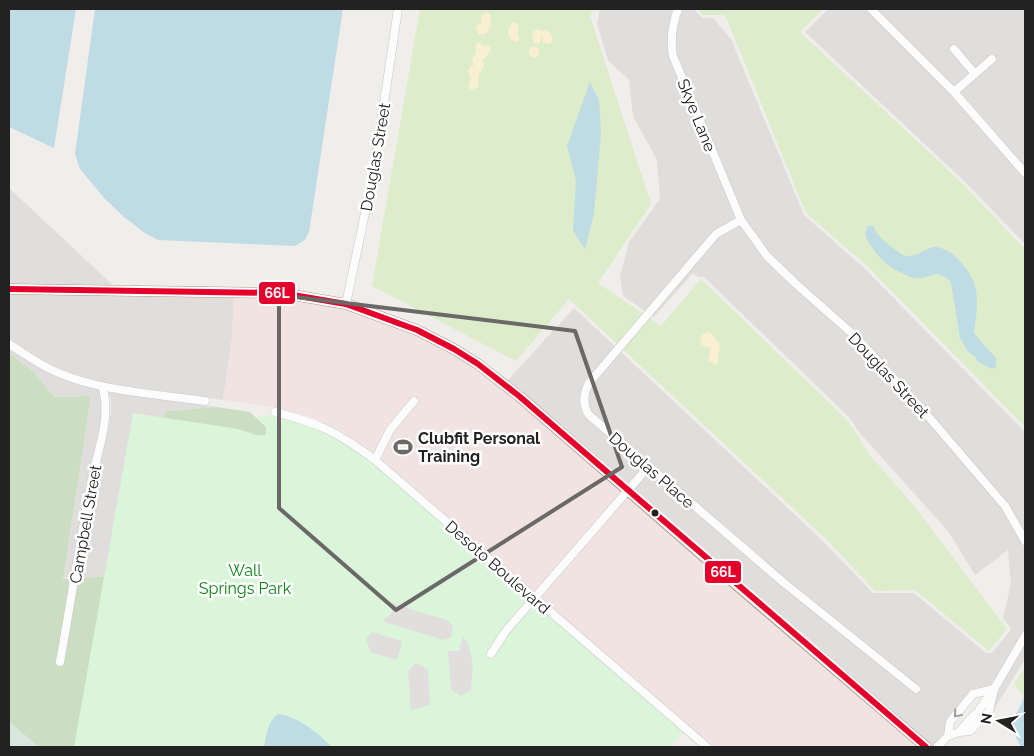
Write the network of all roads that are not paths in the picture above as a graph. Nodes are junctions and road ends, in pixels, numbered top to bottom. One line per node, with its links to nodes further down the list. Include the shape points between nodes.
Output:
1 (398, 9): 11 (street, Douglas Street, via 374,170)
2 (678, 9): 9 (street, Skye Lane, via 670,42 673,56)
3 (871, 9): 7 (street)
4 (954, 49): 6 (street)
5 (992, 59): 6 (street)
6 (975, 74): 7 (street)
7 (954, 92): 8 (street)
8 (1025, 173)
9 (741, 220): 18 (street, Douglas Place, via 716,234 584,391 585,409 589,415); 20 (street, Douglas Street, via 767,256 855,336 928,416 1005,506)
10 (9, 289): 11 (main road, via 264,292)
11 (346, 304): 19 (main road, via 417,330 478,364)
12 (9, 344): 13 (street, via 49,369)
13 (102, 386): 14 (street); 24 (street, Campbell Street, via 106,412)
14 (205, 401)
15 (414, 402): 17 (street, via 390,430)
16 (275, 412): 17 (street, Desoto Boulevard, via 321,425 349,440)
17 (375, 460): 21 (street, Desoto Boulevard)
18 (649, 466): 19 (street); 25 (street, Douglas Place, via 783,582)
19 (628, 491): 21 (street); 30 (main road)
20 (1025, 541)
21 (536, 598): 23 (street, via 505,632); 29 (street, Desoto Boulevard)
22 (1025, 636): 26 (street)
23 (491, 654)
24 (60, 662)
25 (916, 689)
26 (994, 689): 27 (street); 27 (street, via 989,711 970,732); 28 (street, one-way to 28, via 973,694 950,722)
27 (959, 732): 28 (street)
28 (948, 736): 31 (street)
29 (705, 747)
30 (926, 747)
31 (937, 747)

